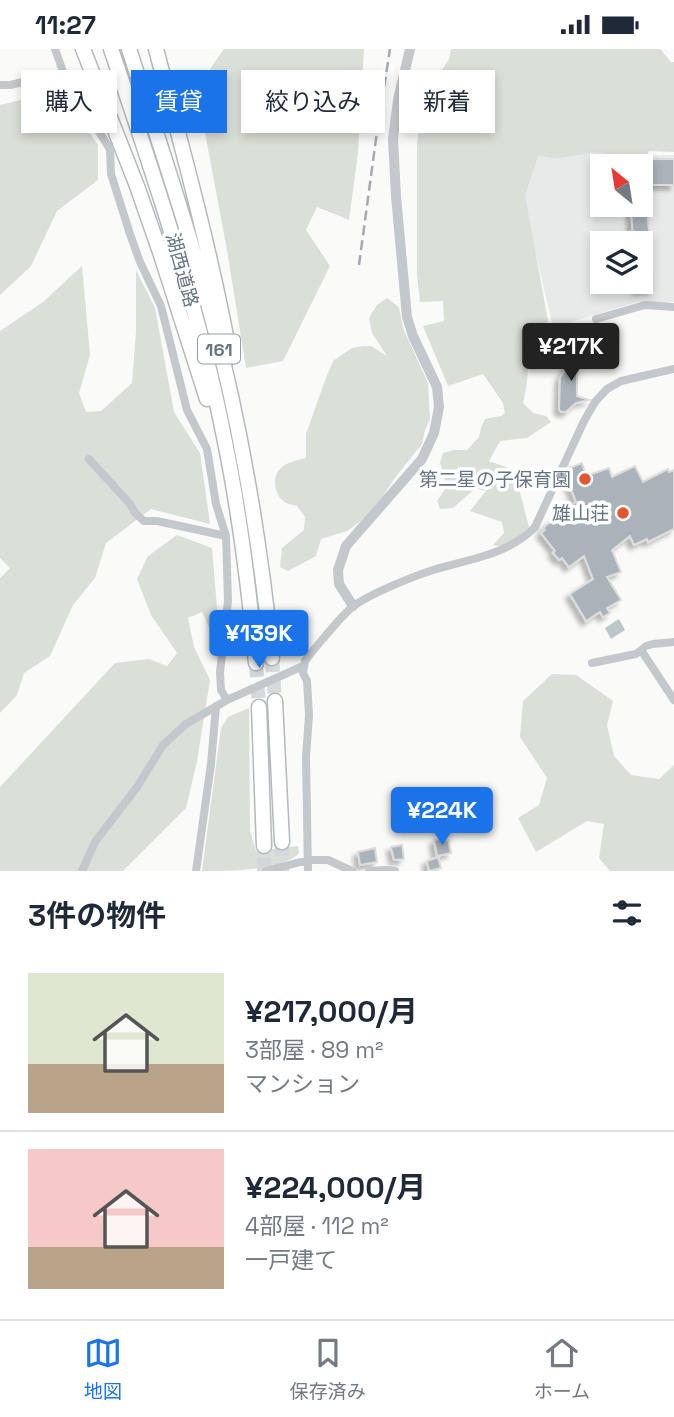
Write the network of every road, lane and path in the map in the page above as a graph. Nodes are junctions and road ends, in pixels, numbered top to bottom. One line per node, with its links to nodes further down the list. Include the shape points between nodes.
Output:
1 (55, 49): 7 (street)
2 (83, 49): 16 (highway, via 161,255)
3 (111, 49): 16 (highway, 湖西道路 / 161, via 176,248 216,397)
4 (129, 49): 14 (highway, 湖西道路 / 161, via 205,295)
5 (156, 49): 14 (highway, via 223,316)
6 (410, 49): 18 (street, via 393,139 399,242 407,317 437,387 439,407 422,459 346,546 338,570 339,584)
7 (62, 70)
8 (21, 83): 9 (street)
9 (0, 85)
10 (100, 133): 17 (street, via 110,149 111,174 140,262 161,306 187,410 206,449)
11 (674, 307): 12 (street, via 645,305)
12 (596, 319)
13 (674, 369): 18 (street, via 621,381 595,402 535,527 525,537 504,549 408,580)
14 (243, 457): 21 (highway, 湖西道路 / 161)
15 (89, 459): 17 (street, via 144,521)
16 (234, 491): 22 (highway, 湖西道路 / 161)
17 (226, 537): 25 (street, via 228,601 220,672)
18 (353, 606): 24 (street)
19 (674, 642): 20 (street)
20 (641, 650): 23 (street); 26 (street)
21 (272, 658)
22 (256, 663)
23 (592, 663)
24 (303, 666): 25 (street); 32 (street, via 309,715)
25 (227, 700): 28 (street)
26 (674, 700)
27 (275, 701): 30 (highway)
28 (216, 706): 33 (street, via 163,745 95,842); 34 (street)
29 (259, 707): 31 (highway)
30 (282, 842)
31 (264, 846)
32 (308, 860): 35 (street); 36 (street); 37 (street, via 328,860)
33 (82, 871)
34 (196, 871)
35 (266, 871)
36 (308, 871)
37 (352, 871)
38 (369, 871): 39 (street)
39 (389, 871)

